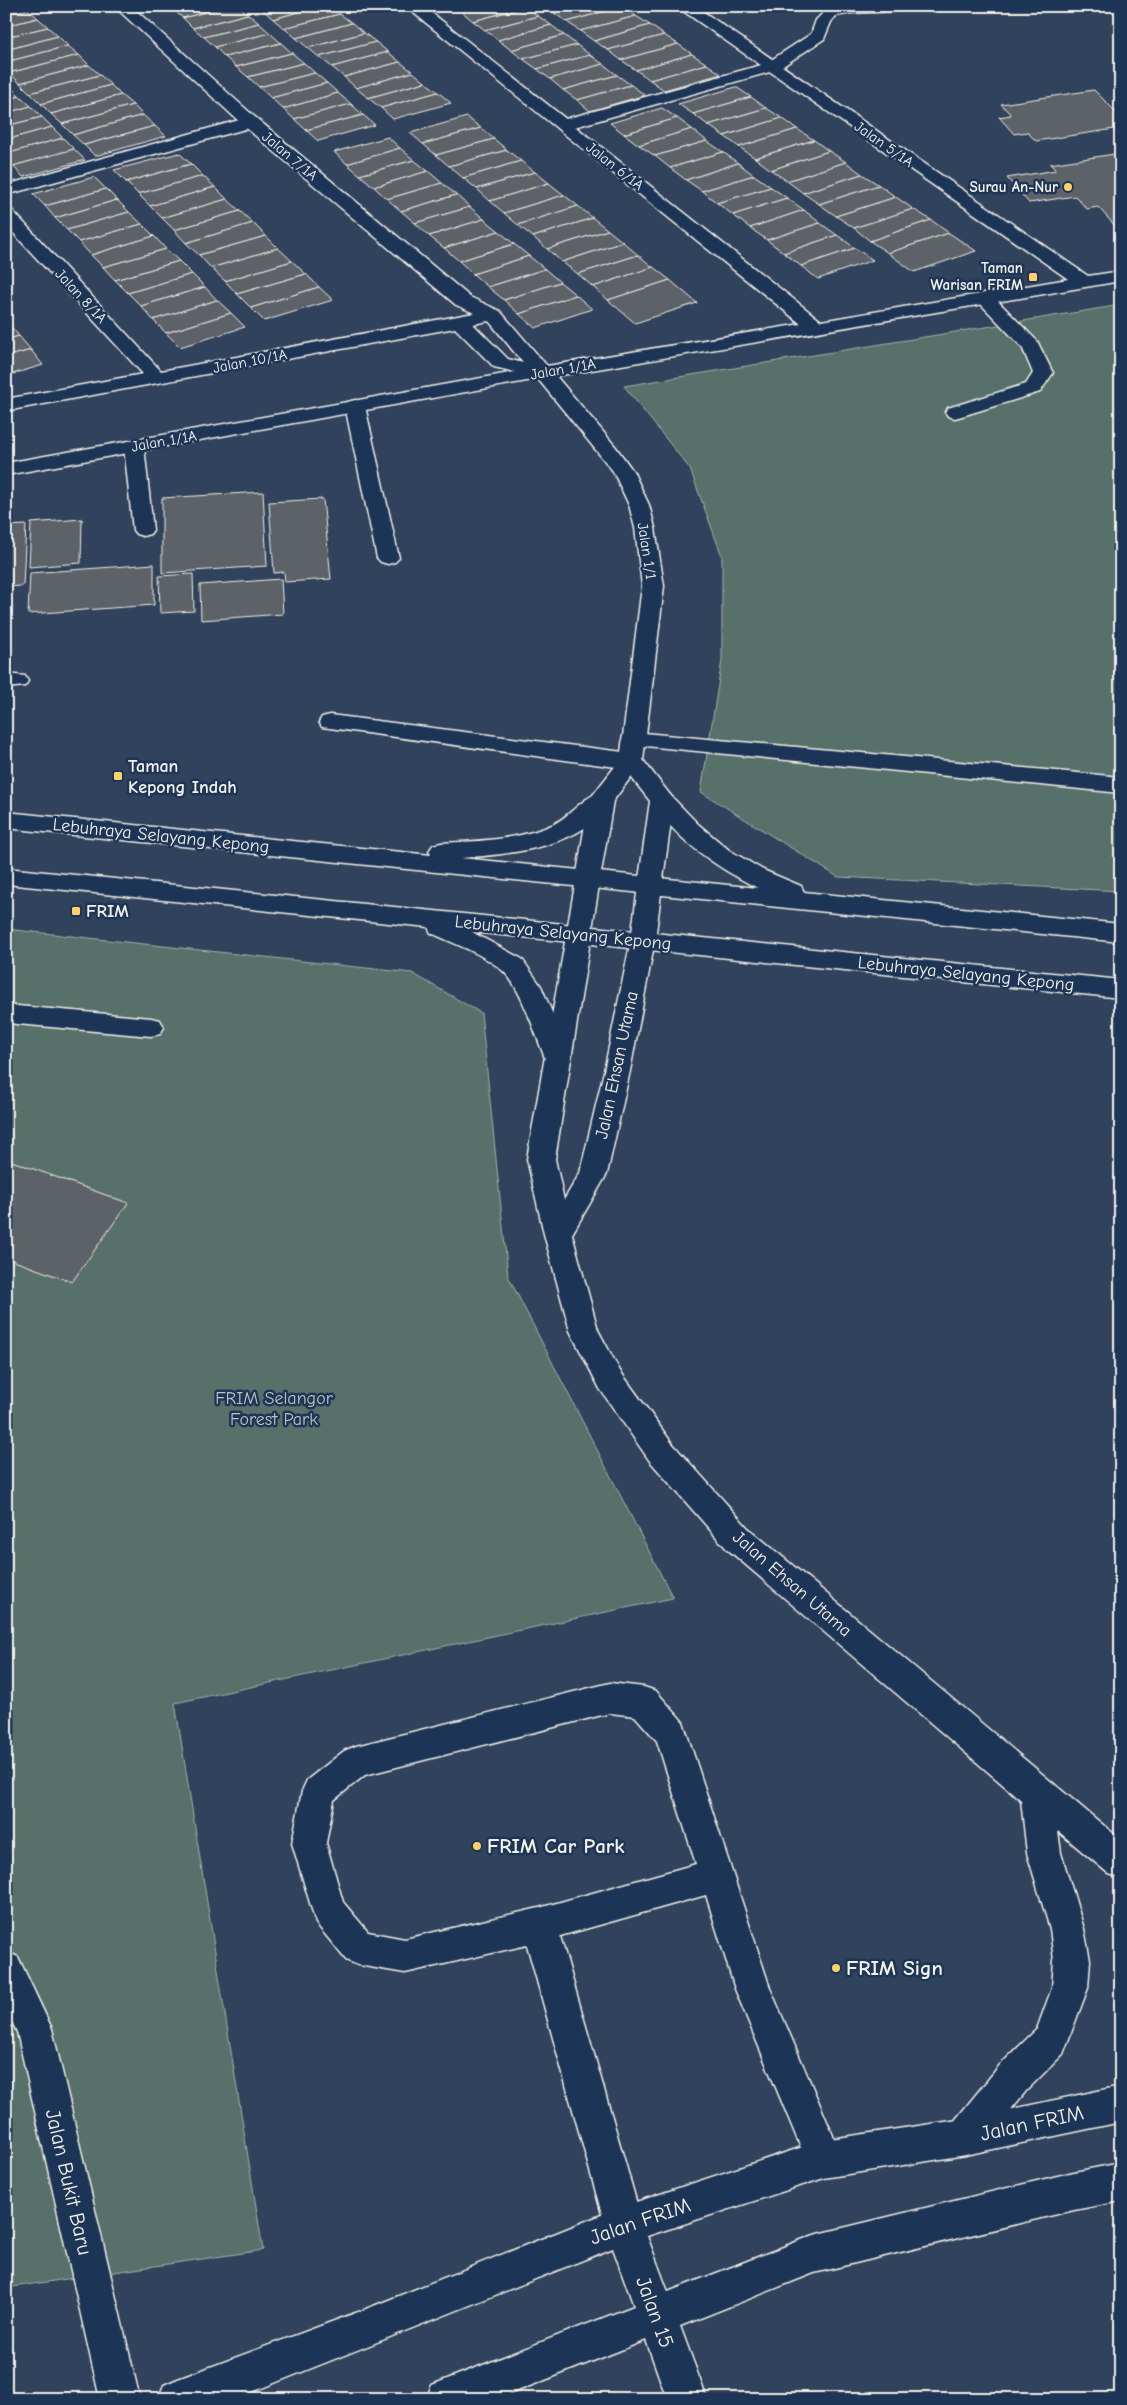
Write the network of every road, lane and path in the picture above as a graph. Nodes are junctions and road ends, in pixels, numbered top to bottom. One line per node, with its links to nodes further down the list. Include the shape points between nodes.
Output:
1 (122, 6): 6 (street, Jalan 7/1A)
2 (413, 6): 7 (street, Jalan 6/1A)
3 (684, 6): 5 (street, Jalan 5/1A)
4 (898, 6): 5 (street, via 851,8 831,14 824,20 818,36)
5 (771, 67): 7 (street); 11 (street, Jalan 5/1A)
6 (250, 122): 8 (street); 13 (street, Jalan 7/1A)
7 (564, 125): 16 (street, Jalan 6/1A)
8 (6, 190)
9 (6, 214): 18 (street, Jalan 8/1A)
10 (1121, 276): 11 (street, Jalan 1/1A)
11 (1084, 282): 12 (street, Jalan 1/1A)
12 (985, 299): 16 (street, Jalan 1/1A); 21 (street, via 1030,345 1043,374 1032,388)
13 (463, 301): 14 (street, Jalan 7/1A); 15 (street)
14 (493, 315): 15 (street, Jalan 10/1A); 17 (street, Jalan 7/1A)
15 (459, 321): 17 (street, via 501,363); 18 (street, Jalan 10/1A)
16 (817, 327): 17 (street, Jalan 1/1A)
17 (541, 373): 20 (street, Jalan 1/1A); 27 (street, Jalan 1/1, via 623,471 639,505 645,528 653,586)
18 (156, 378): 19 (street, Jalan 10/1A)
19 (6, 405)
20 (355, 406): 22 (street, Jalan 1/1A); 25 (street)
21 (955, 412)
22 (134, 446): 23 (street, Jalan 1/1A); 24 (street)
23 (6, 469)
24 (143, 530)
25 (388, 558)
26 (330, 722): 27 (street)
27 (632, 750): 28 (street); 29 (street, Jalan 1/1); 30 (street)
28 (1121, 785)
29 (602, 800): 32 (street, via 578,820 519,843); 34 (street, Jalan 1/1)
30 (662, 800): 35 (street); 36 (street, via 685,827 746,872 784,890)
31 (6, 820): 32 (street, Lebuhraya Selayang Kepong)
32 (367, 857): 34 (street, Lebuhraya Selayang Kepong)
33 (6, 876): 37 (street, Lebuhraya Selayang Kepong)
34 (588, 879): 35 (street, Lebuhraya Selayang Kepong); 39 (street, Jalan 1/1)
35 (650, 886): 36 (street, Lebuhraya Selayang Kepong); 40 (street, Jalan Ehsan Utama)
36 (826, 904): 38 (street, Lebuhraya Selayang Kepong)
37 (421, 918): 39 (street, Lebuhraya Selayang Kepong); 44 (street, via 513,965 528,986)
38 (1121, 933)
39 (580, 934): 40 (street, Lebuhraya Selayang Kepong); 44 (street, Jalan Ehsan Utama)
40 (643, 940): 41 (street, Lebuhraya Selayang Kepong); 45 (street, Jalan Ehsan Utama, via 593,1174)
41 (1121, 990)
42 (6, 1014): 43 (street)
43 (151, 1027)
44 (558, 1058): 45 (street, Jalan Ehsan Utama, via 542,1159)
45 (558, 1234): 46 (street, Jalan Ehsan Utama, via 584,1331 610,1380 660,1451 737,1538)
46 (1037, 1790): 47 (street, Jalan Ehsan Utama); 52 (street, via 1044,1853 1067,1929 1072,1960 1070,1988 1050,2040 1013,2078)
47 (1121, 1862)
48 (716, 1875): 49 (street); 49 (street, via 671,1734 644,1702 610,1698 356,1762 319,1791 310,1843 328,1911 358,1948 405,1956); 53 (street, via 753,1989)
49 (539, 1925): 55 (street, Jalan 15)
50 (6, 1969): 57 (street, Jalan Bukit Baru, via 34,2029)
51 (1121, 2104): 52 (street, Jalan FRIM)
52 (965, 2137): 53 (street, Jalan FRIM)
53 (824, 2159): 55 (street, Jalan FRIM)
54 (1121, 2182): 56 (street, via 814,2254)
55 (624, 2225): 56 (street, Jalan 15); 58 (street, Jalan FRIM)
56 (657, 2315): 59 (street); 60 (street, Jalan 15)
57 (120, 2399)
58 (178, 2399)
59 (446, 2399)
60 (687, 2399)

